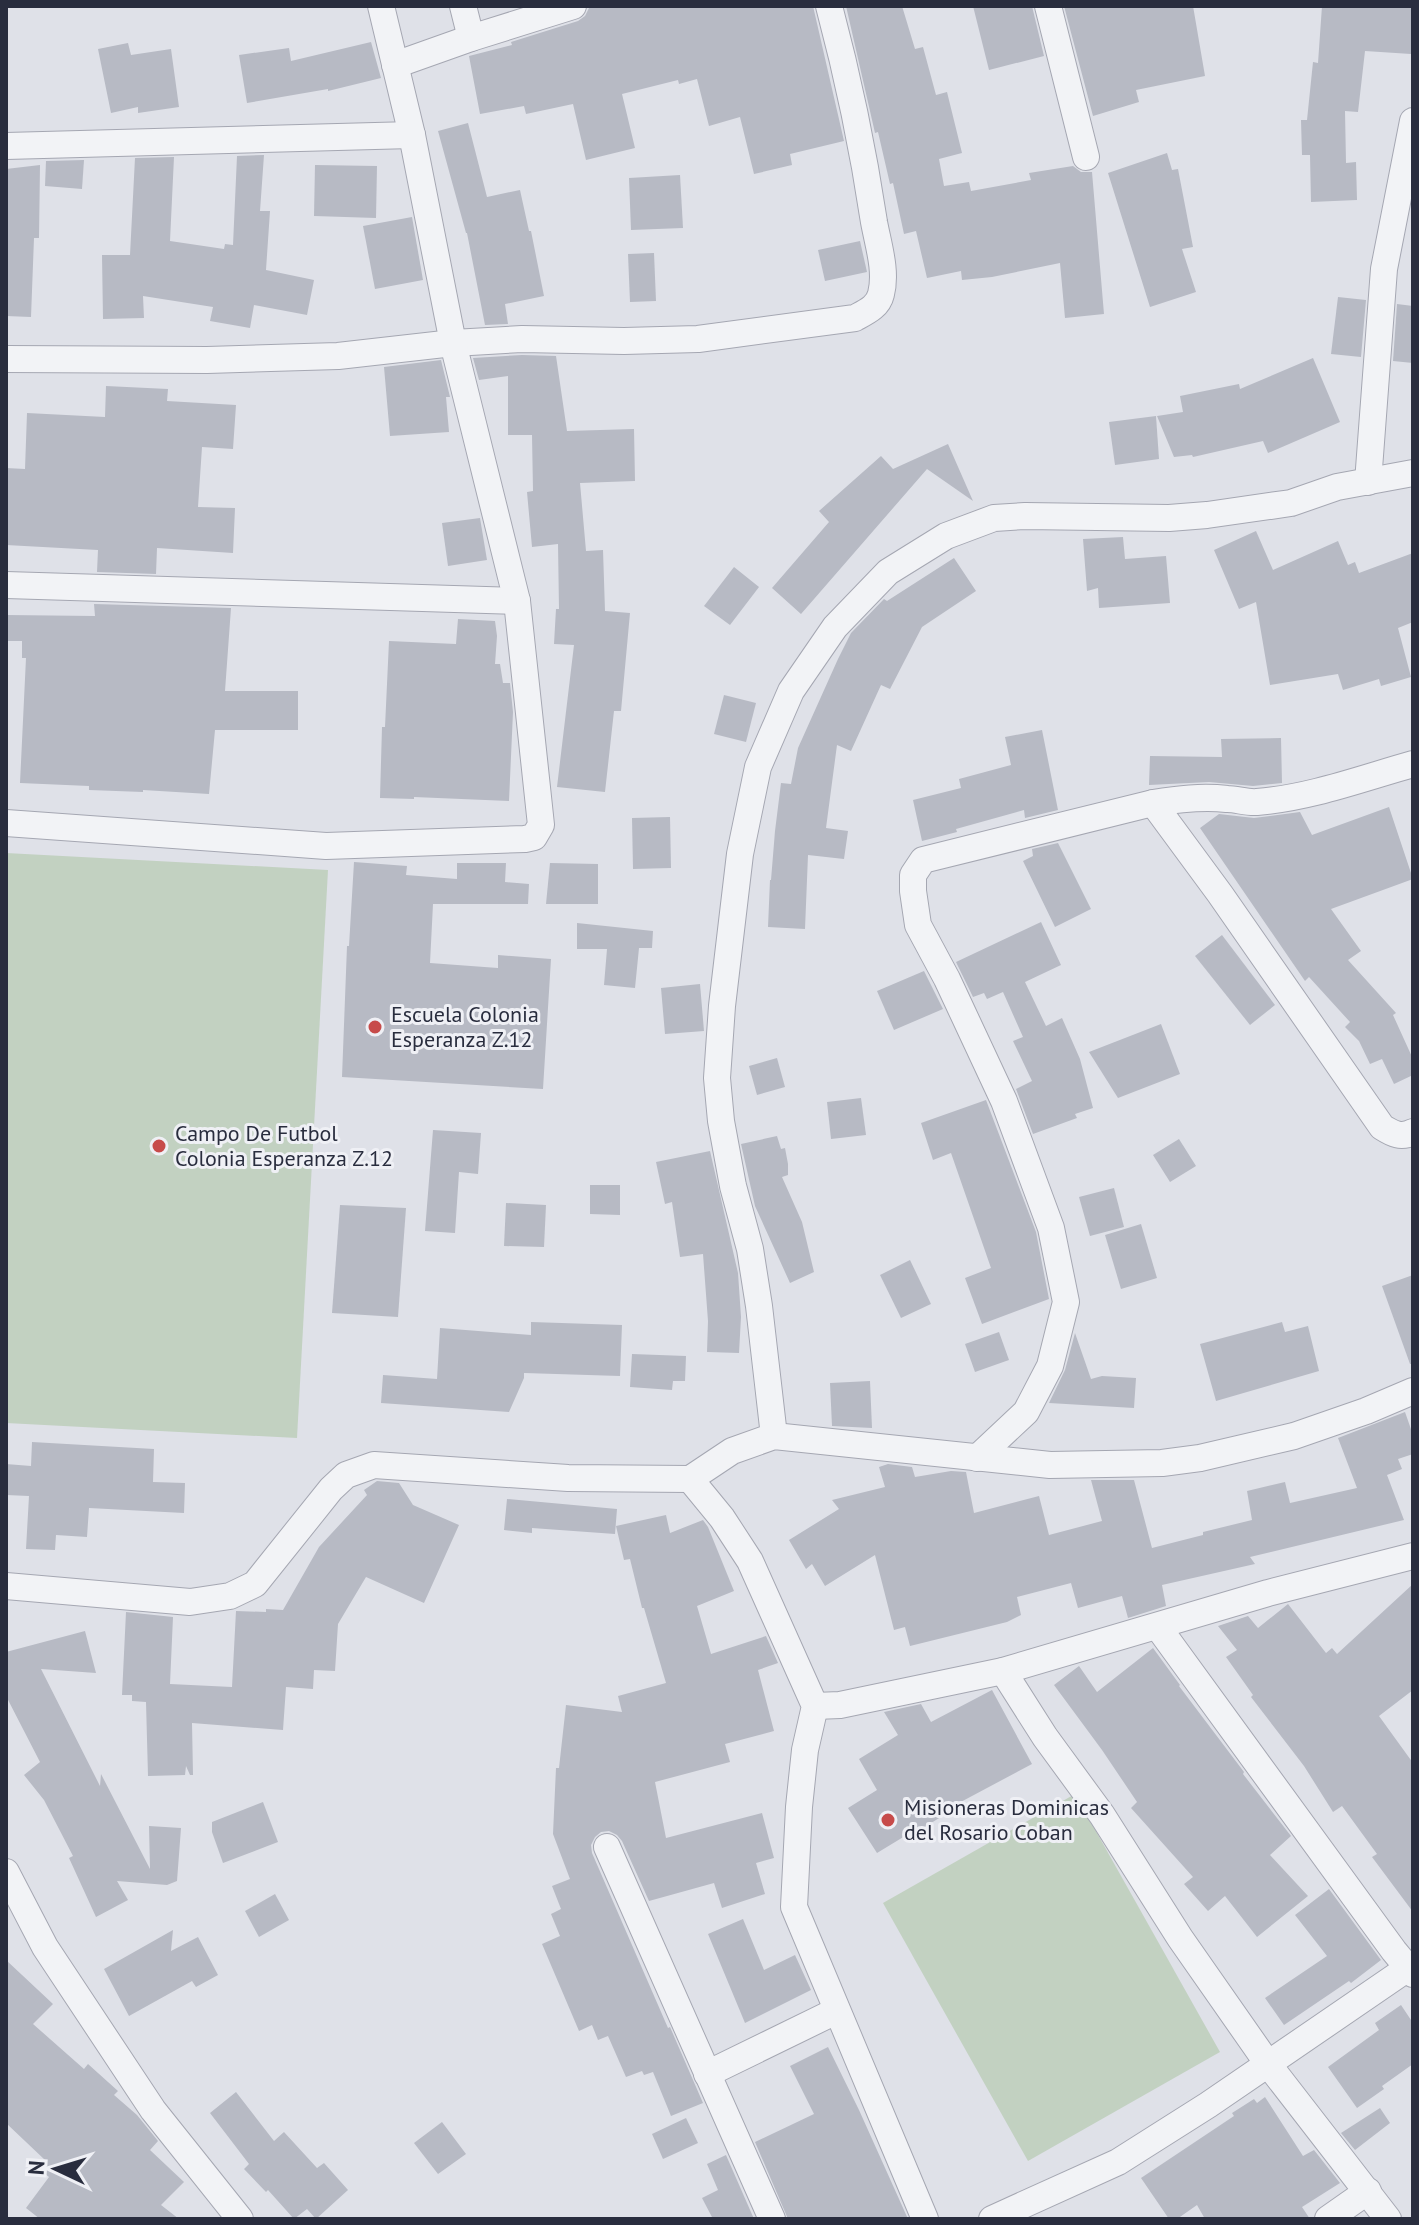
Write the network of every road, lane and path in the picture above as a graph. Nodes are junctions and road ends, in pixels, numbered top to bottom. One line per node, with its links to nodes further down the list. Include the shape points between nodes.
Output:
1 (381, 6): 7 (street)
2 (463, 6): 6 (street)
3 (573, 6): 6 (street)
4 (829, 6): 12 (street, via 883,274 881,297 873,309 855,318 698,339)
5 (1048, 6): 11 (street)
6 (471, 38): 7 (street)
7 (395, 65): 9 (street)
8 (1413, 121): 15 (street, via 1384,269)
9 (412, 135): 10 (street); 12 (street)
10 (6, 146)
11 (1086, 157)
12 (453, 343): 13 (street, via 338,356); 17 (street)
13 (6, 359)
14 (1413, 473): 15 (street)
15 (1368, 482): 23 (street, via 1291,503 1207,515 994,518 946,536 888,572 835,627 791,691 758,767 740,854 717,1078 733,1186 757,1291)
16 (6, 585): 17 (street)
17 (517, 601): 20 (street, via 541,825 534,837 326,846)
18 (1413, 764): 19 (street, via 1274,800 1190,797)
19 (1153, 803): 21 (street, via 1382,1127 1393,1134); 24 (street, via 923,860 913,875 918,925 1004,1101 1051,1228 1066,1302 1050,1366 1026,1412)
20 (6, 823)
21 (1413, 1132)
22 (1413, 1391): 24 (street, via 1294,1436 1200,1458 1050,1465)
23 (774, 1436): 24 (street); 25 (street, via 732,1451)
24 (977, 1458)
25 (690, 1479): 27 (street, via 568,1478 374,1465 346,1475 255,1584 230,1596 190,1602); 30 (street, via 750,1561)
26 (1413, 1556): 28 (street)
27 (6, 1586)
28 (1158, 1627): 29 (street); 33 (street)
29 (1003, 1671): 30 (street); 35 (street)
30 (815, 1706): 34 (street, via 802,1778 794,1907)
31 (607, 1847): 36 (street)
32 (6, 1872): 38 (street, via 45,1947 153,2110)
33 (1411, 1971): 35 (street)
34 (836, 2011): 36 (street); 40 (street)
35 (1268, 2064): 37 (street); 41 (street, via 1118,2162)
36 (707, 2074): 39 (street)
37 (1368, 2191): 42 (street); 43 (street)
38 (240, 2219)
39 (772, 2219)
40 (925, 2219)
41 (992, 2219)
42 (1328, 2219)
43 (1388, 2219)

